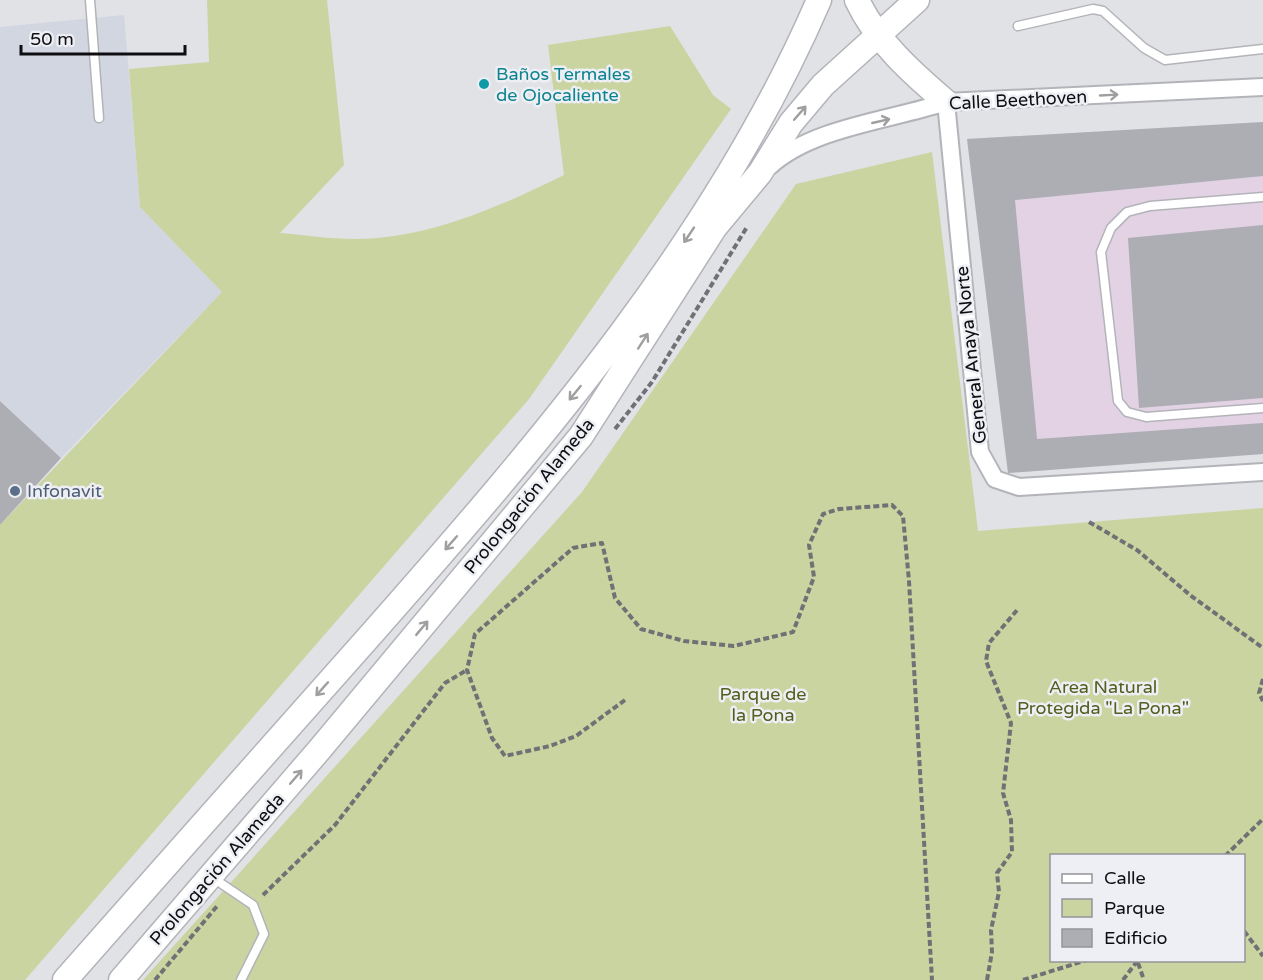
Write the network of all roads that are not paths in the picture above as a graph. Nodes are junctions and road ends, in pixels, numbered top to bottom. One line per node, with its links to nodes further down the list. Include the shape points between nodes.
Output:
1 (90, 0): 11 (lane)
2 (819, 0): 18 (main road, Prolongación Alameda, one-way to 18, via 756,129 667,268 595,369 458,536)
3 (834, 0): 14 (main road, via 776,116 726,198)
4 (857, 0): 7 (main road)
5 (917, 0): 7 (main road, Prolongación Alameda)
6 (1018, 26): 8 (lane, via 1093,9 1103,11 1144,48 1165,60)
7 (880, 36): 10 (main road, via 916,77); 12 (main road, Prolongación Alameda, one-way to 7, via 791,123 823,86)
8 (1263, 49)
9 (1263, 87): 10 (street, Calle Beethoven, one-way to 9)
10 (946, 102): 12 (street, Calle Beethoven, one-way to 10, via 797,147); 16 (street, General Anaya Norte, via 980,452 995,479 1019,487)
11 (99, 118)
12 (755, 180): 14 (main road, Prolongación Alameda)
13 (1263, 197): 15 (lane, via 1150,206 1127,212 1111,228 1101,252 1118,401 1127,412 1146,417)
14 (715, 227): 17 (main road, Prolongación Alameda, one-way to 14, via 582,436)
15 (1263, 408)
16 (1263, 472)
17 (210, 876): 19 (main road, Prolongación Alameda); 20 (lane, via 253,905 264,934)
18 (65, 980)
19 (121, 980)
20 (241, 980)

